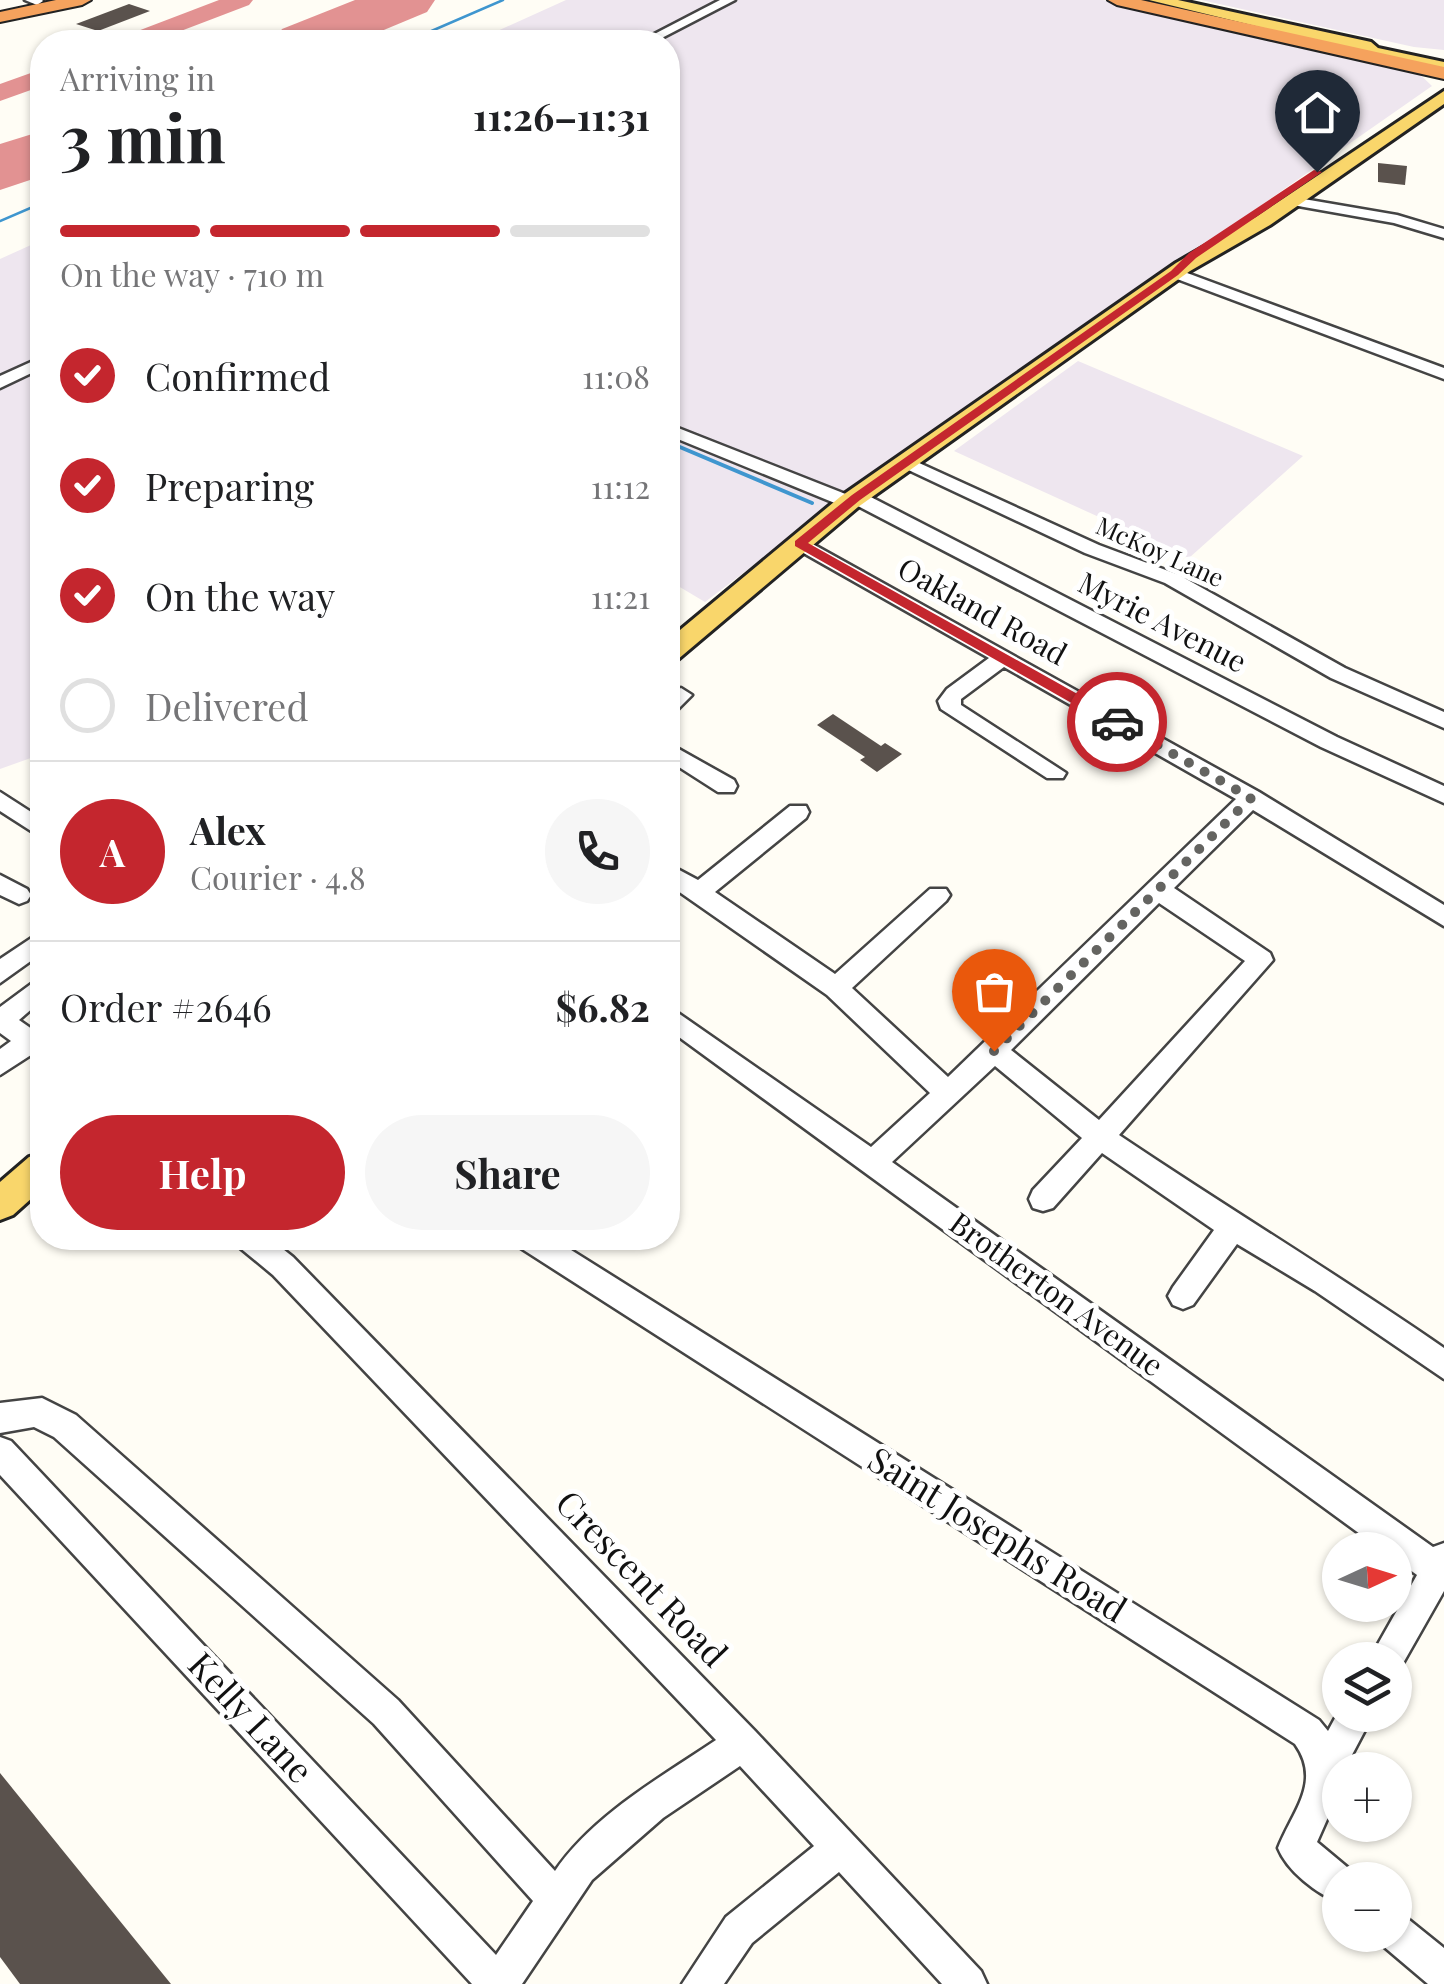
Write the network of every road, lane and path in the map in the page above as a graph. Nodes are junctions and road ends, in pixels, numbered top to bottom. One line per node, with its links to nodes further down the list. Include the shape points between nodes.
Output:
1 (37, 0): 8 (highway)
2 (82, 0): 9 (highway)
3 (730, 0): 10 (street)
4 (1117, 0): 12 (highway)
5 (1130, 0): 11 (main road)
6 (1157, 0): 11 (main road)
7 (1176, 0): 12 (highway)
8 (0, 8)
9 (0, 17)
10 (669, 30)
11 (1286, 33): 13 (main road)
12 (1418, 59): 13 (highway); 13 (highway)
13 (1443, 76): 14 (main road, via 1392,127); 14 (main road, via 1366,162 1338,179)
14 (1318, 178): 15 (main road); 17 (main road)
15 (1292, 201): 16 (street); 17 (main road)
16 (1444, 234)
17 (1179, 270): 19 (street); 22 (main road)
18 (30, 368): 20 (street)
19 (1444, 374)
20 (0, 383)
21 (680, 435): 23 (street, Myrie Avenue)
22 (906, 462): 23 (main road); 27 (street, McKoy Lane, via 1172,579 1338,672)
23 (852, 500): 24 (main road); 31 (street, Myrie Avenue)
24 (800, 543): 25 (main road); 26 (street, Oakland Road)
25 (680, 644)
26 (1003, 658): 29 (street, via 954,694 952,709); 32 (street, Oakland Road)
27 (1444, 722)
28 (680, 757): 30 (street)
29 (1055, 773)
30 (726, 786)
31 (1444, 795)
32 (1251, 798): 37 (street); 40 (street, Oakland Road)
33 (2, 804): 35 (street)
34 (798, 812): 38 (street)
35 (30, 822)
36 (680, 880): 38 (street)
37 (1157, 889): 49 (street); 52 (street, via 1261,960)
38 (698, 893): 43 (street)
39 (938, 895): 43 (street)
40 (1444, 917)
41 (30, 954): 42 (street)
42 (0, 973)
43 (836, 988): 51 (street)
44 (30, 996): 45 (street)
45 (1, 1020): 47 (street)
46 (680, 1025): 53 (street, Brotherton Avenue)
47 (30, 1039)
48 (30, 1048): 50 (street)
49 (994, 1051): 51 (street); 52 (street)
50 (0, 1064)
51 (948, 1093): 53 (street)
52 (1102, 1138): 55 (street); 57 (street)
53 (872, 1162): 64 (street, Brotherton Avenue)
54 (30, 1178): 56 (main road)
55 (1043, 1199)
56 (0, 1204)
57 (1234, 1227): 60 (street); 61 (street)
58 (263, 1250): 66 (street, Crescent Road)
59 (548, 1250): 67 (street, Saint Josephs Road, via 1306,1732)
60 (1183, 1296)
61 (1444, 1365)
62 (0, 1418): 71 (street, via 32,1410 48,1412 65,1426 386,1712)
63 (0, 1452): 74 (street, Kelly Lane)
64 (1442, 1568): 65 (street)
65 (1397, 1642)
66 (742, 1743): 69 (street, Crescent Road); 71 (street, via 650,1805 579,1867)
67 (1322, 1752)
68 (1322, 1790): 70 (street, via 1296,1848)
69 (839, 1848): 75 (street, via 738,1930); 76 (street, Crescent Road)
70 (1322, 1870)
71 (558, 1899): 74 (street)
72 (1412, 1946): 73 (street)
73 (1444, 1973)
74 (499, 1984)
75 (702, 1984)
76 (968, 1984)

